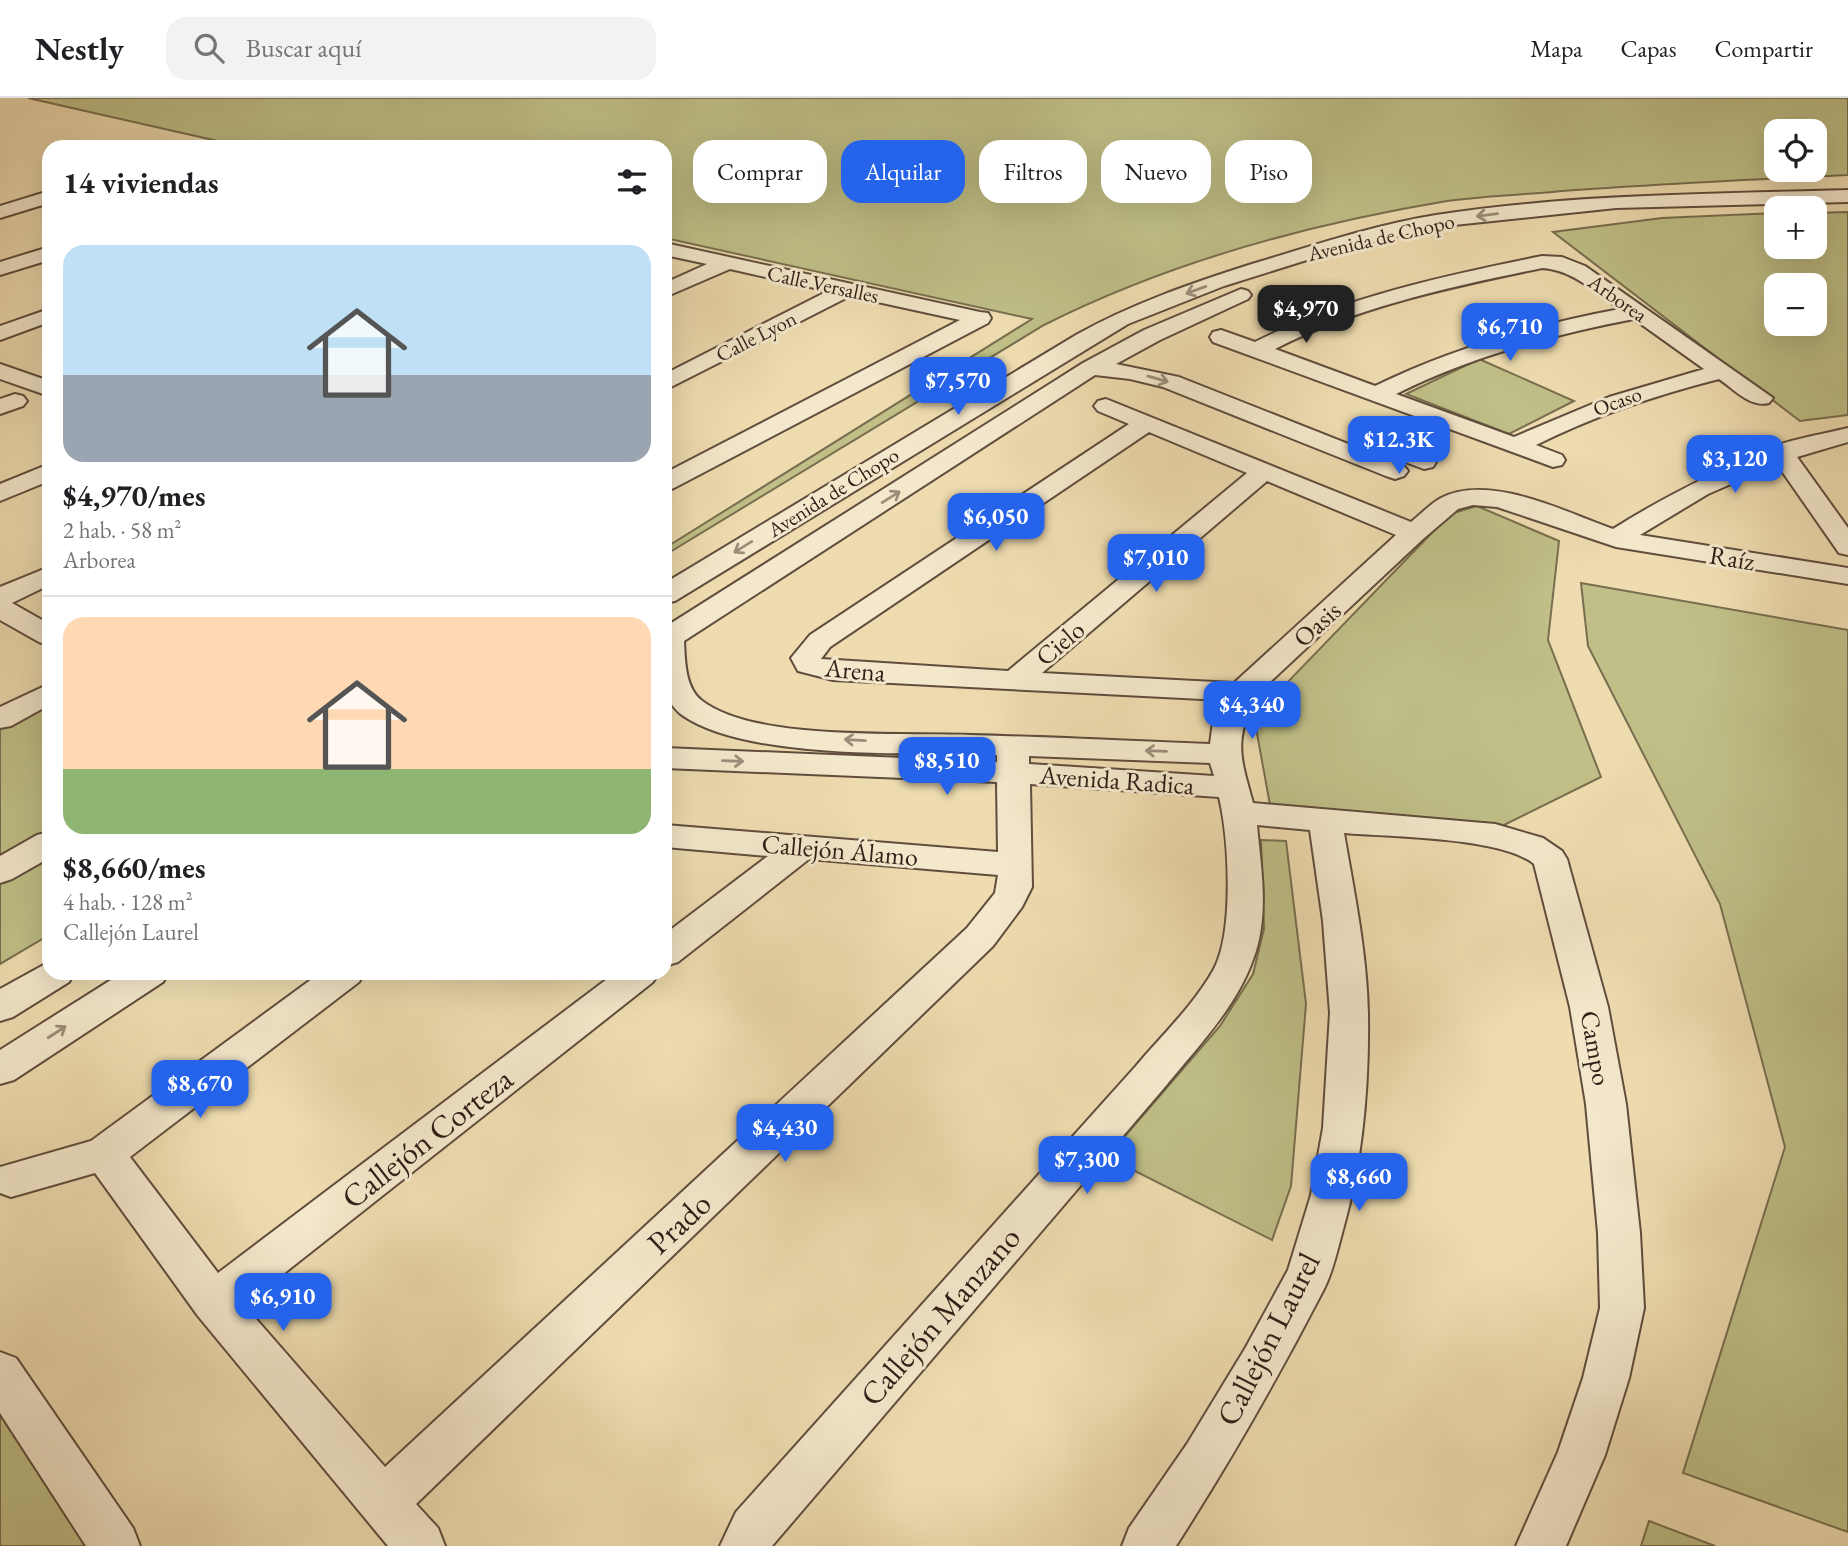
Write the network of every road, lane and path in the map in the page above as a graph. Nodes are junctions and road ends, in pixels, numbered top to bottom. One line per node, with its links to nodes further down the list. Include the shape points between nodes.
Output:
1 (1848, 196): 31 (street, Avenida de Chopo, one-way to 31, via 1666,199 1558,207 1434,221 1322,249 1120,319)
2 (42, 199): 6 (street)
3 (1827, 208): 4 (street)
4 (1848, 208)
5 (1764, 210): 16 (street, Avenida de Chopo, via 1582,219 1403,247 1236,297)
6 (0, 212)
7 (672, 251): 9 (street, Calle Versalles)
8 (42, 255): 10 (street)
9 (727, 263): 11 (street); 12 (street, Calle Versalles)
10 (0, 269)
11 (672, 288)
12 (847, 289): 22 (street, Calle Lyon); 41 (street, Calle Versalles, via 980,318)
13 (1638, 312): 18 (street, Arborea, via 1578,270 1542,262 1385,300); 21 (street, Arborea); 24 (street, via 1497,344)
14 (42, 318): 15 (street)
15 (0, 333)
16 (1152, 335): 19 (street, Avenida de Chopo); 36 (street, via 1156,349 1172,364)
17 (1221, 337): 18 (street)
18 (1257, 350): 24 (street)
19 (1091, 368): 33 (street, Avenida de Chopo); 36 (street, one-way to 36, via 1171,382)
20 (0, 371): 23 (street)
21 (1723, 371): 25 (street, Arborea); 34 (street, Ocaso, via 1612,402)
22 (672, 379)
23 (42, 386)
24 (1375, 395): 29 (street)
25 (1761, 398)
26 (5, 401): 28 (street)
27 (1106, 406): 30 (street)
28 (42, 409)
29 (1424, 413): 34 (street); 36 (street)
30 (1147, 423): 39 (street); 55 (street, Arena, via 820,641 806,657 808,665 822,670)
31 (931, 431): 33 (street); 49 (street, Avenida de Chopo, one-way to 49)
32 (1848, 435): 35 (street)
33 (969, 445): 53 (street, Avenida de Chopo, one-way to 33)
34 (1516, 446): 37 (street)
35 (1781, 452): 45 (street, via 1711,481); 46 (street)
36 (1376, 456): 38 (street)
37 (1553, 460)
38 (1423, 461)
39 (1264, 471): 44 (street); 55 (street, Cielo)
40 (42, 479): 42 (street)
41 (672, 479)
42 (0, 493)
43 (1472, 497): 44 (street, Oasis, via 1450,504); 45 (street, Raíz, via 1499,499)
44 (1414, 533): 56 (street, Oasis)
45 (1616, 539): 47 (street, Raíz)
46 (1848, 547)
47 (1848, 576)
48 (42, 578): 50 (street)
49 (672, 586)
50 (0, 598)
51 (0, 608): 52 (street)
52 (42, 632)
53 (672, 636)
54 (672, 670): 60 (street, Avenida Radica, one-way to 54, via 779,736 721,724 676,694)
55 (1017, 679): 56 (street, Arena)
56 (1241, 692): 61 (street, Oasis, via 1228,722)
57 (42, 697): 58 (street)
58 (0, 719)
59 (672, 758): 60 (street, Avenida Radica, one-way to 60)
60 (1013, 760): 61 (street, Avenida Radica); 66 (street, Prado)
61 (1232, 785): 62 (street, Campo); 82 (street, Callejón Manzano, via 1245,890 1243,928 1233,968 1211,1003 775,1504)
62 (1326, 822): 83 (street, Callejón Laurel, via 1349,1013 1342,1128 1332,1195 1309,1274 1223,1427); 84 (street, Campo, via 1510,839 1540,849 1556,873 1589,1007 1606,1104 1622,1308 1581,1455)
63 (672, 837): 65 (street, Callejón Álamo)
64 (42, 847): 67 (street)
65 (802, 848): 66 (street, Callejón Álamo); 68 (street)
66 (1014, 865): 79 (street, Prado, via 1015,887 1010,898 979,937)
67 (0, 872)
68 (672, 948)
69 (44, 980): 73 (street)
70 (139, 980): 74 (street, one-way to 70)
71 (337, 980): 75 (street)
72 (631, 980): 77 (street, Callejón Corteza)
73 (0, 1007)
74 (0, 1069)
75 (104, 1154): 76 (street); 77 (street)
76 (11, 1180)
77 (214, 1302): 79 (street)
78 (2, 1381): 80 (street)
79 (383, 1503): 81 (street)
80 (115, 1546)
81 (420, 1546)
82 (745, 1546)
83 (1147, 1546)
84 (1541, 1546)

